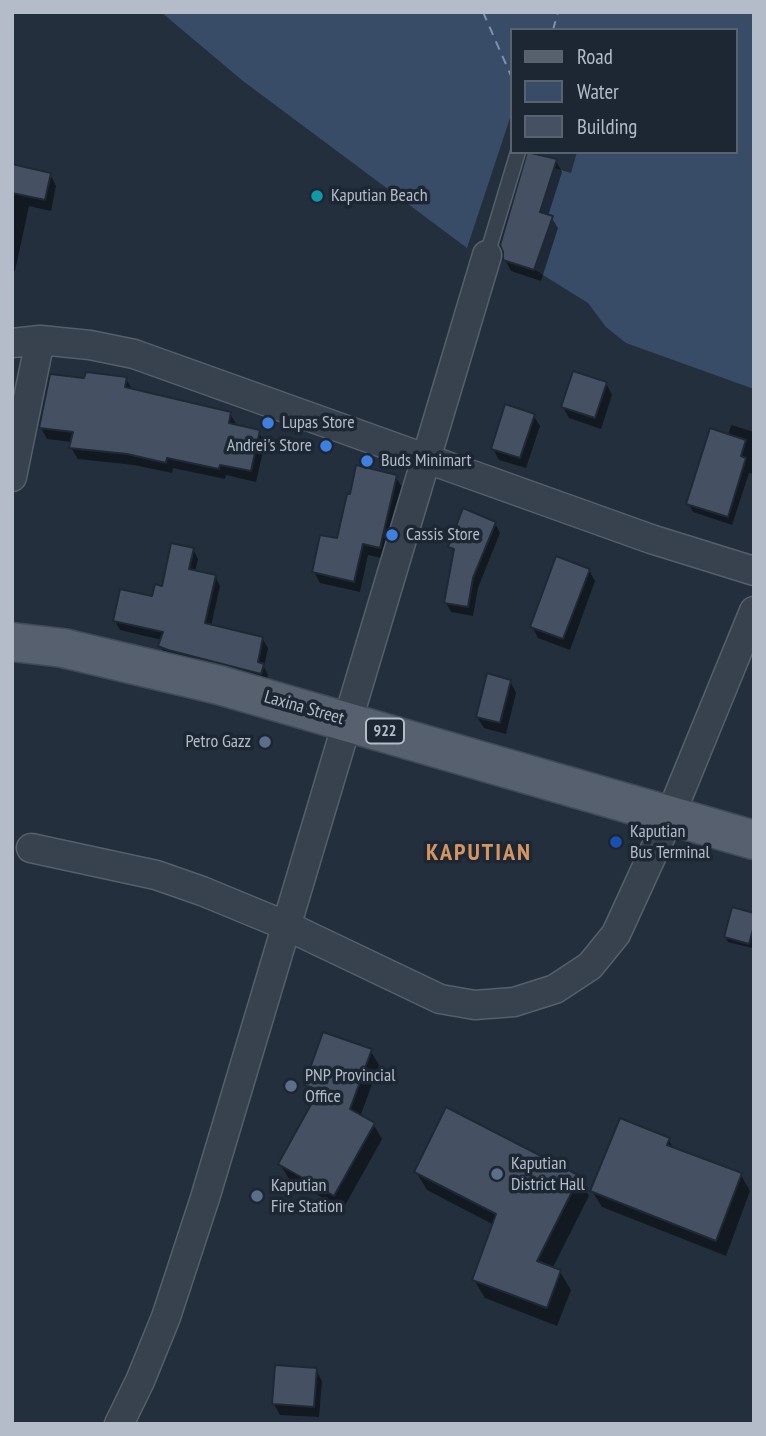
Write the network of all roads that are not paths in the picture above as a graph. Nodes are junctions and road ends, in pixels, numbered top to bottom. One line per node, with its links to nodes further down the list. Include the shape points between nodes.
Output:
1 (517, 154): 2 (lane)
2 (487, 255): 5 (street)
3 (40, 340): 4 (street); 5 (street, via 134,354); 6 (street)
4 (12, 343)
5 (425, 459): 7 (street); 10 (street)
6 (12, 477)
7 (754, 571)
8 (754, 611): 11 (street)
9 (12, 642): 10 (main road, Laxina Street / 922, via 112,658)
10 (349, 720): 11 (main road, Laxina Street / 922); 14 (street)
11 (670, 816): 12 (main road, Laxina Street / 922); 14 (street, via 616,934 590,966 555,989 514,1002 475,1005 440,999)
12 (754, 840)
13 (31, 848): 14 (street, via 156,875)
14 (287, 926): 15 (street, via 166,1317)
15 (119, 1424)

